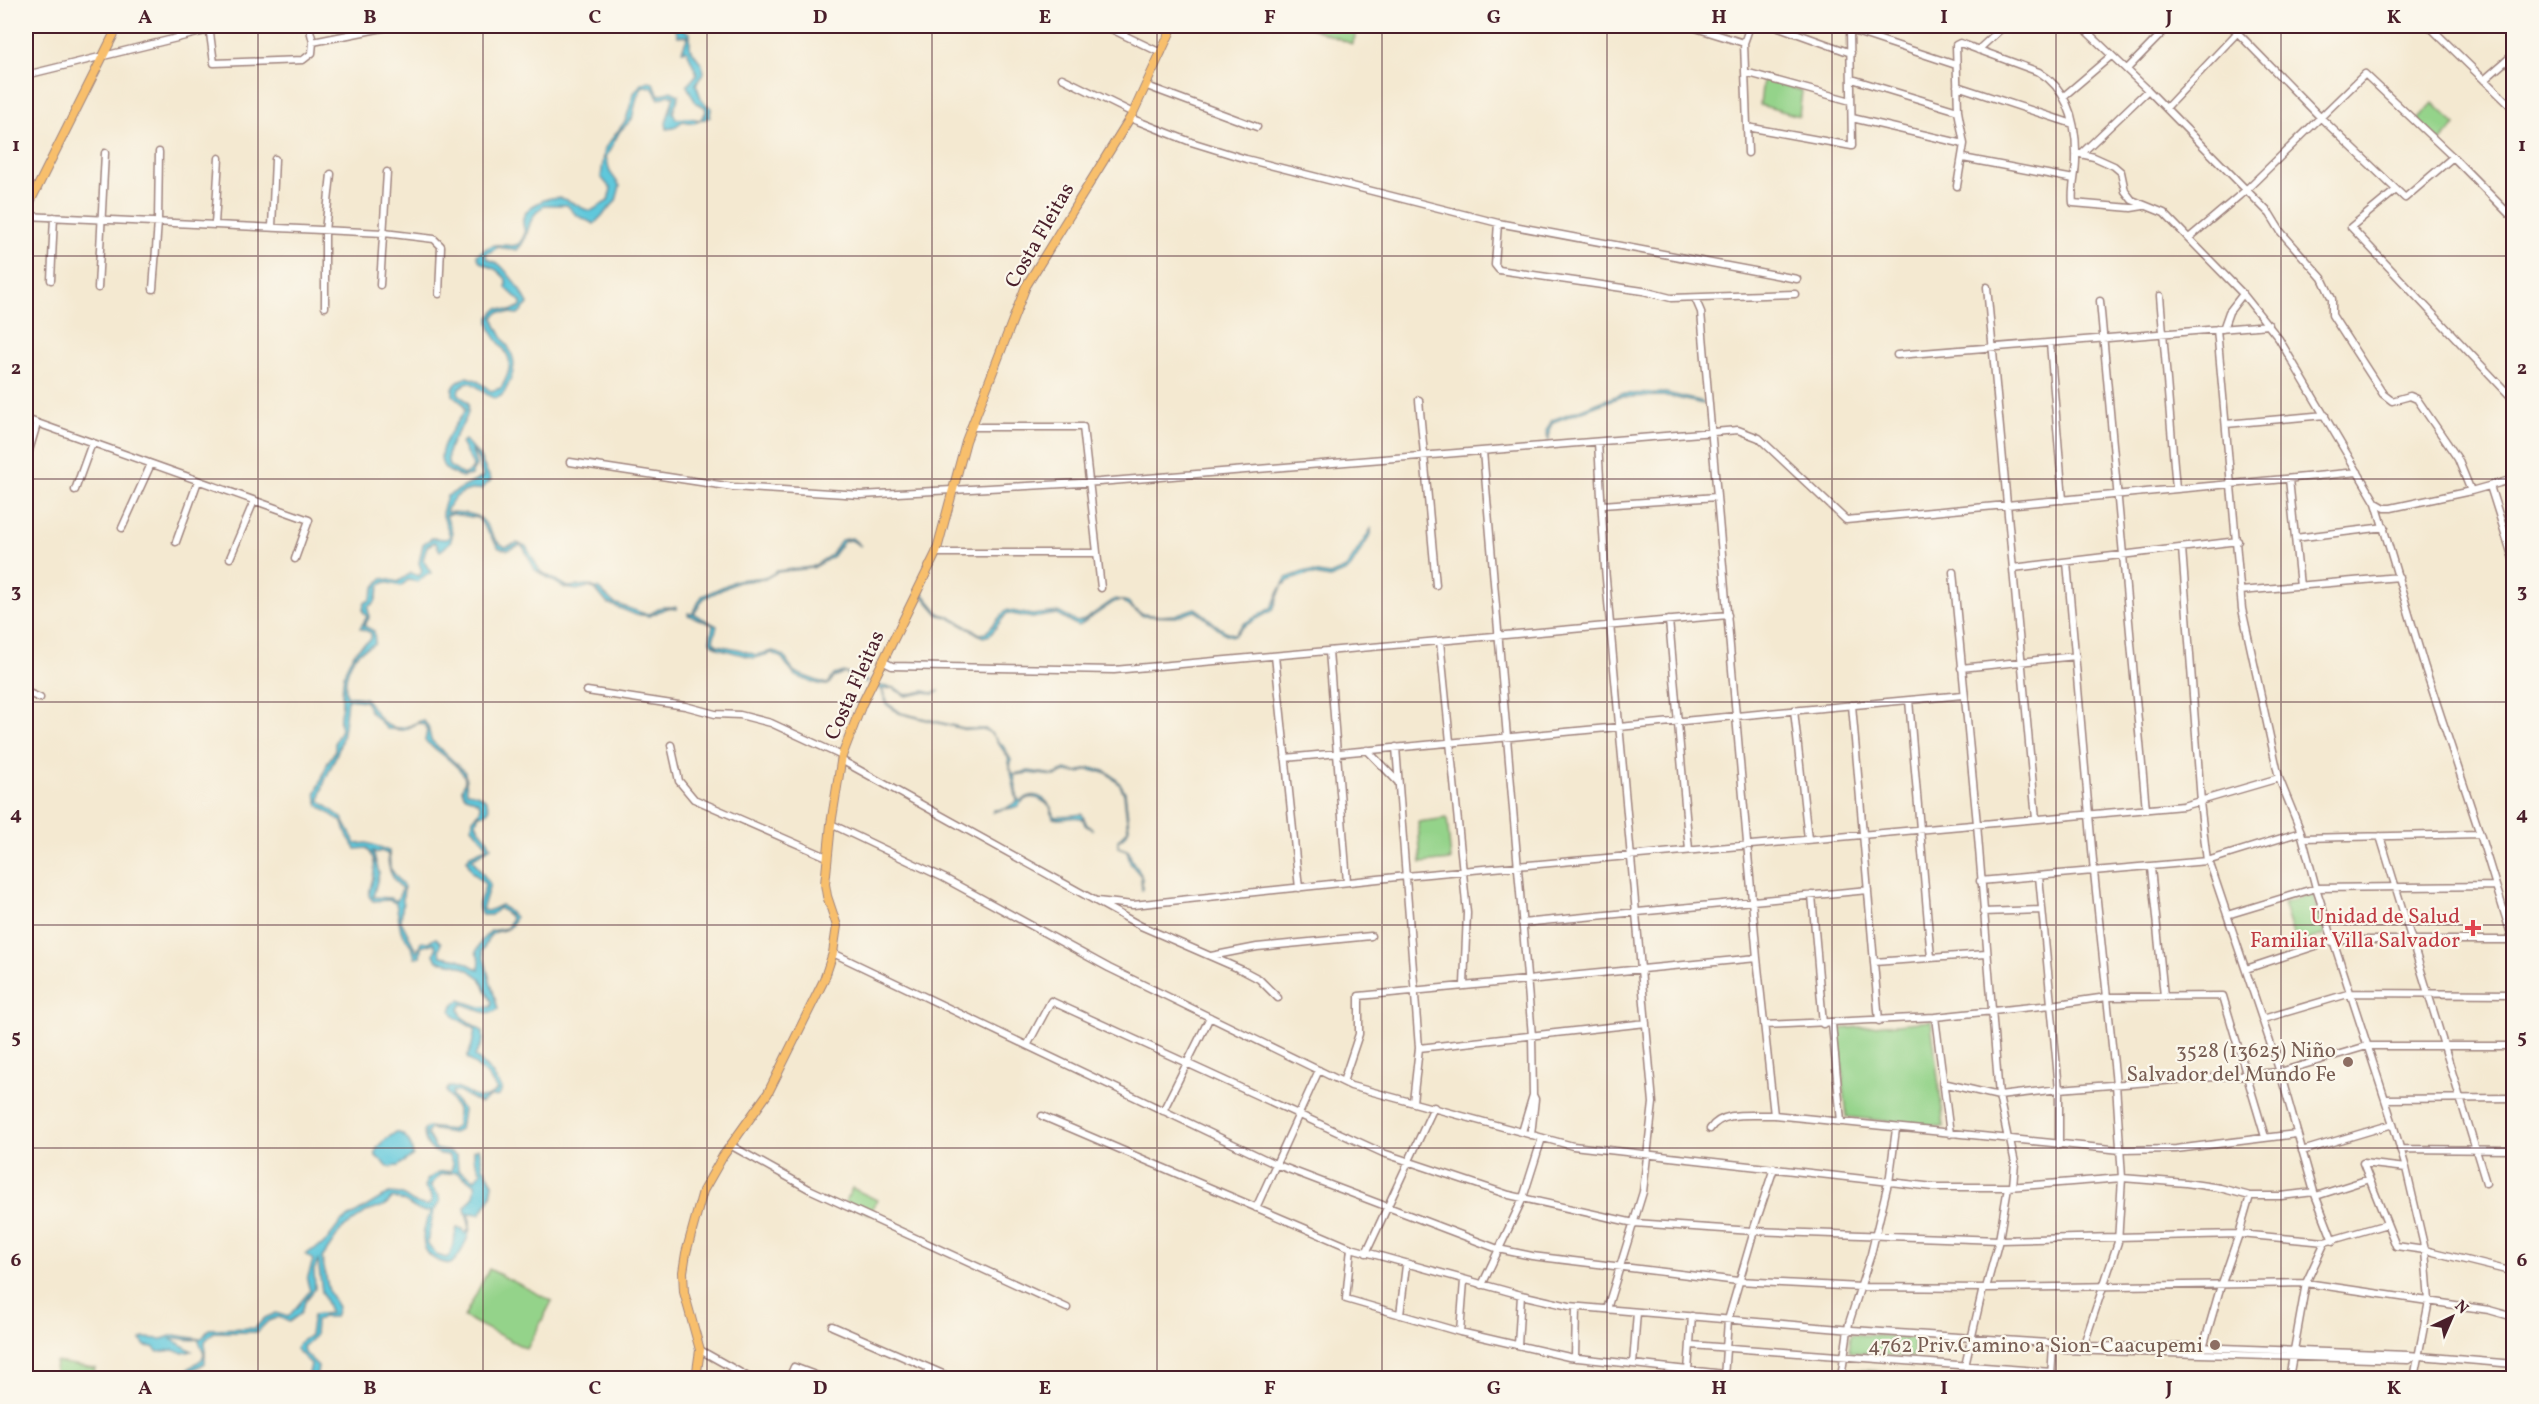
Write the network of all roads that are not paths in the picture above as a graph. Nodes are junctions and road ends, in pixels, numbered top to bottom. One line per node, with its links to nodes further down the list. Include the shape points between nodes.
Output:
1 (118, 26): 25 (main road)
2 (226, 26): 16 (street)
3 (309, 26): 19 (street)
4 (393, 26): 19 (street)
5 (1105, 26): 22 (street)
6 (1173, 26): 22 (main road, Costa Fleitas)
7 (1689, 26): 20 (street)
8 (1750, 26): 20 (street)
9 (1776, 26): 23 (street)
10 (1983, 26): 17 (street)
11 (2004, 26): 17 (street)
12 (2081, 26): 26 (street)
13 (2169, 26): 29 (street)
14 (2230, 26): 18 (street)
15 (2428, 26): 34 (street)
16 (209, 27): 19 (street, via 214,63 303,60 312,53); 25 (street)
17 (1996, 32): 21 (street)
18 (2237, 33): 40 (street); 45 (street)
19 (314, 42)
20 (1744, 43): 30 (street)
21 (1978, 50): 28 (street, via 1958,43); 38 (street, via 2039,72)
22 (1161, 53): 35 (main road, Costa Fleitas)
23 (1851, 53): 28 (street, via 1853,31); 33 (street)
24 (2514, 54): 34 (street)
25 (103, 56): 31 (street); 65 (main road)
26 (2111, 56): 29 (street); 38 (street)
27 (26, 61): 31 (street)
28 (1956, 65): 36 (street)
29 (2127, 69): 37 (street)
30 (1745, 72): 39 (street); 48 (street)
31 (27, 75)
32 (1062, 78): 43 (street)
33 (1852, 79): 39 (street); 42 (street)
34 (2484, 80): 41 (street)
35 (1146, 86): 43 (main road, Costa Fleitas); 47 (street)
36 (1957, 86): 42 (street); 46 (street)
37 (2148, 90): 40 (street); 53 (street)
38 (2064, 96): 46 (street)
39 (1851, 101): 44 (street)
40 (2166, 108): 63 (street)
41 (2514, 109)
42 (1958, 111): 49 (street)
43 (1132, 115): 71 (street, via 1191,142 1245,159); 103 (main road, Costa Fleitas, via 1029,280)
44 (1852, 118): 48 (street, via 1852,146); 49 (street)
45 (2321, 118): 54 (street, via 2365,74); 62 (street); 63 (street)
46 (2073, 124): 53 (street)
47 (1257, 127)
48 (1747, 127): 52 (street)
49 (1964, 144): 56 (street)
50 (159, 152): 70 (street)
51 (105, 153): 68 (street)
52 (1748, 153)
53 (2078, 154): 60 (street); 64 (street, via 2114,166 2121,172 2125,191)
54 (2452, 157): 62 (street, via 2404,198); 69 (street)
55 (219, 158): 72 (street)
56 (1963, 158): 60 (street); 61 (street)
57 (275, 159): 73 (street)
58 (387, 172): 75 (street)
59 (331, 174): 74 (street)
60 (2074, 179): 64 (street, via 2074,203)
61 (1957, 186)
62 (2396, 189): 98 (street, via 2351,226)
63 (2246, 190): 76 (street); 122 (street, via 2322,278 2332,301 2332,315 2383,394 2392,401 2410,396 2417,399 2458,459)
64 (2144, 206): 76 (street, via 2164,213)
65 (26, 210)
66 (26, 216): 67 (street)
67 (54, 217): 68 (street); 78 (street)
68 (102, 219): 70 (street); 81 (street)
69 (2514, 219)
70 (158, 222): 72 (street); 82 (street)
71 (1498, 223): 77 (street); 87 (street, via 1495,265 1499,270)
72 (215, 224): 73 (street)
73 (272, 228): 74 (street)
74 (325, 231): 75 (street); 89 (street)
75 (384, 233): 79 (street); 83 (street, via 439,242)
76 (2189, 238): 85 (street)
77 (1797, 279)
78 (51, 280)
79 (380, 285)
80 (1987, 286): 95 (street)
81 (98, 288)
82 (153, 289)
83 (439, 294)
84 (1795, 294): 87 (street)
85 (2243, 294): 90 (street); 91 (street)
86 (2160, 296): 92 (street)
87 (1695, 298): 104 (street, via 1701,312)
88 (2100, 301): 93 (street)
89 (325, 307)
90 (2269, 325): 91 (street); 99 (street)
91 (2220, 329): 92 (street); 102 (street)
92 (2163, 334): 93 (street); 119 (street)
93 (2104, 339): 94 (street); 123 (street)
94 (2050, 343): 95 (street); 125 (street)
95 (1993, 348): 96 (street); 128 (street)
96 (1897, 355)
97 (1419, 400): 108 (street)
98 (2514, 400)
99 (2325, 415): 102 (street); 112 (street)
100 (26, 419): 101 (street)
101 (37, 423): 106 (street); 109 (street)
102 (2226, 424): 117 (street)
103 (971, 427): 116 (street, via 1083,427); 121 (main road, Costa Fleitas)
104 (1712, 432): 105 (street); 124 (street); 128 (street, via 1738,430 1759,438 1846,520)
105 (1598, 442): 107 (street); 129 (street)
106 (92, 443): 111 (street); 120 (street)
107 (1483, 451): 108 (street); 153 (street)
108 (1425, 456): 116 (street); 146 (street)
109 (26, 461)
110 (570, 462): 121 (street, via 773,490 861,495)
111 (151, 464): 115 (street); 131 (street)
112 (2358, 472): 113 (street); 127 (street)
113 (2289, 478): 117 (street); 132 (street)
114 (2514, 478): 118 (street)
115 (198, 481): 126 (street); 134 (street)
116 (1089, 483): 121 (street); 137 (street)
117 (2232, 484): 119 (street); 133 (street)
118 (2490, 486): 122 (street); 142 (street)
119 (2176, 489): 123 (street)
120 (75, 490)
121 (954, 490): 136 (main road, Costa Fleitas)
122 (2471, 491): 127 (street, via 2391,508)
123 (2118, 495): 125 (street); 138 (street)
124 (1717, 496): 129 (street); 150 (street)
125 (2063, 500): 128 (street)
126 (254, 501): 139 (street); 140 (street, via 309,520)
127 (2376, 503): 130 (street)
128 (2007, 505): 143 (street)
129 (1602, 506): 152 (street)
130 (2385, 527): 132 (street); 145 (street)
131 (122, 528)
132 (2295, 538): 147 (street)
133 (2238, 541): 135 (street); 149 (street)
134 (176, 542)
135 (2182, 548): 138 (street); 181 (street)
136 (936, 553): 137 (street); 158 (main road, Costa Fleitas)
137 (1097, 553): 148 (street)
138 (2123, 555): 141 (street); 182 (street)
139 (230, 558)
140 (295, 559)
141 (2067, 562): 143 (street); 157 (street)
142 (2514, 562)
143 (2013, 568): 159 (street)
144 (1953, 572): 160 (street)
145 (2399, 577): 147 (street); 189 (street)
146 (1436, 585)
147 (2300, 586): 149 (street)
148 (1101, 588)
149 (2240, 591): 179 (street)
150 (1728, 615): 151 (street); 168 (street)
151 (1669, 620): 152 (street); 169 (street)
152 (1611, 626): 153 (street); 170 (street)
153 (1499, 636): 154 (street); 171 (street)
154 (1440, 641): 155 (street); 172 (street)
155 (1329, 651): 156 (street); 176 (street)
156 (1275, 656): 158 (street, via 1114,670 892,666); 178 (street)
157 (2076, 656): 159 (street); 183 (street)
158 (882, 661): 177 (main road, Costa Fleitas)
159 (2021, 662): 160 (street); 184 (street)
160 (1961, 668): 163 (street)
161 (587, 691): 177 (street, via 771,723)
162 (26, 692): 164 (street)
163 (1964, 695): 165 (street); 186 (street)
164 (40, 698)
165 (1909, 700): 166 (street); 187 (street)
166 (1852, 705): 167 (street); 188 (street)
167 (1794, 710): 168 (street); 192 (street)
168 (1736, 716): 169 (street); 193 (street)
169 (1678, 721): 170 (street); 194 (street)
170 (1620, 726): 171 (street); 195 (street)
171 (1507, 737): 172 (street); 198 (street)
172 (1450, 742): 174 (street); 200 (street)
173 (671, 745): 196 (street, via 679,781 694,800)
174 (1396, 747): 175 (street); 180 (street)
175 (1367, 750): 176 (street); 180 (street)
176 (1337, 753): 178 (street); 205 (street)
177 (842, 758): 185 (main road, Costa Fleitas); 213 (street)
178 (1285, 758): 208 (street)
179 (2279, 778): 181 (street); 190 (street)
180 (1398, 782): 202 (street)
181 (2200, 802): 182 (street); 197 (street)
182 (2146, 809): 183 (street)
183 (2090, 814): 184 (street); 201 (street)
184 (2036, 819): 186 (street)
185 (831, 824): 196 (main road, Costa Fleitas); 242 (street, via 944,878 1046,936)
186 (1977, 824): 187 (street); 204 (street)
187 (1918, 829): 188 (street); 227 (street)
188 (1863, 834): 192 (street); 210 (street)
189 (2480, 834): 191 (street); 206 (street)
190 (2302, 835): 191 (street); 197 (street); 209 (street)
191 (2380, 836): 207 (street)
192 (1808, 839): 193 (street)
193 (1747, 844): 194 (street); 212 (street)
194 (1689, 850): 195 (street)
195 (1631, 855): 198 (street); 215 (street)
196 (827, 857): 223 (main road, Costa Fleitas, via 826,890 837,926)
197 (2208, 861): 199 (street); 217 (street)
198 (1518, 866): 200 (street); 218 (street)
199 (2151, 868): 201 (street); 237 (street)
200 (1463, 871): 202 (street); 232 (street, via 1467,913)
201 (2094, 872): 203 (street); 238 (street)
202 (1406, 876): 205 (street); 233 (street)
203 (2038, 876): 204 (street); 214 (street)
204 (1980, 881): 216 (street)
205 (1347, 882): 208 (street)
206 (2495, 886): 207 (street); 222 (street)
207 (2396, 887): 209 (street); 221 (street)
208 (1299, 888): 213 (street, via 1133,905)
209 (2316, 888): 217 (street); 220 (street)
210 (1868, 890): 211 (street); 228 (street)
211 (1812, 895): 212 (street); 248 (street)
212 (1753, 901): 215 (street); 226 (street)
213 (1097, 902): 225 (street)
214 (2042, 910): 216 (street); 240 (street)
215 (1636, 912): 218 (street); 229 (street)
216 (1983, 912): 224 (street)
217 (2227, 915): 230 (street)
218 (1522, 923): 231 (street)
219 (1371, 936): 225 (street, via 1257,947)
220 (2334, 940): 221 (street); 230 (street); 234 (street)
221 (2412, 940): 222 (street); 235 (street)
222 (2513, 942)
223 (833, 952): 251 (street); 286 (main road, Costa Fleitas, via 824,980 768,1093)
224 (1986, 954): 227 (street); 241 (street)
225 (1211, 956): 239 (street, via 1258,979)
226 (1757, 958): 229 (street); 249 (street)
227 (1930, 958): 228 (street)
228 (1874, 962): 245 (street)
229 (1641, 968): 231 (street); 246 (street)
230 (2246, 969): 244 (street)
231 (1527, 979): 232 (street); 250 (street)
232 (1464, 985): 233 (street)
233 (1414, 990): 255 (street); 260 (street, via 1359,996 1359,1034)
234 (2351, 993): 235 (street); 244 (street); 252 (street)
235 (2428, 994): 236 (street); 253 (street)
236 (2514, 994)
237 (2164, 996): 238 (street); 259 (street, via 2223,996)
238 (2107, 997): 240 (street); 262 (street)
239 (1278, 998)
240 (2051, 1005): 241 (street); 263 (street)
241 (1991, 1011): 243 (street); 265 (street)
242 (1210, 1017): 256 (street); 257 (street)
243 (1935, 1017): 245 (street); 261 (street)
244 (2263, 1019): 258 (street)
245 (1880, 1021): 247 (street)
246 (1646, 1023): 250 (street); 293 (street, via 1653,1103)
247 (1832, 1023): 248 (street); 275 (street)
248 (1823, 1024): 249 (street)
249 (1764, 1025): 273 (street)
250 (1532, 1036): 255 (street); 264 (street)
251 (1028, 1044): 256 (street, via 1051,1001); 271 (street)
252 (2367, 1046): 253 (street); 258 (street); 268 (street)
253 (2444, 1046): 254 (street); 266 (street)
254 (2514, 1046)
255 (1419, 1048): 269 (street)
256 (1187, 1063): 271 (street); 272 (street)
257 (1319, 1070): 260 (street); 272 (street)
258 (2280, 1072): 259 (street); 281 (street)
259 (2247, 1074): 262 (street); 283 (street)
260 (1343, 1082): 269 (street)
261 (1943, 1083): 265 (street); 280 (street)
262 (2116, 1084): 263 (street); 289 (street)
263 (2059, 1089): 265 (street); 287 (street)
264 (1533, 1095): 279 (street); 282 (street)
265 (1999, 1096): 285 (street)
266 (2460, 1098): 267 (street); 268 (street); 290 (street)
267 (2514, 1098)
268 (2385, 1099): 276 (street)
269 (1413, 1102): 270 (street)
270 (1434, 1107): 279 (street); 294 (street)
271 (1163, 1111): 295 (street)
272 (1299, 1114): 294 (street); 295 (street)
273 (1774, 1115): 275 (street); 277 (street, via 1725,1117)
274 (1042, 1116): 307 (street)
275 (1841, 1122): 278 (street)
276 (2393, 1124): 288 (street); 292 (street)
277 (1710, 1129)
278 (1896, 1129): 280 (street); 300 (street)
279 (1522, 1132): 282 (street)
280 (1950, 1134): 285 (street)
281 (2296, 1134): 283 (street); 292 (street)
282 (1531, 1135): 284 (street)
283 (2265, 1137): 289 (street, via 2176,1149)
284 (1542, 1138): 293 (street, via 1573,1146); 305 (street)
285 (2009, 1140): 287 (street); 302 (street, via 2015,1163)
286 (730, 1145): 334 (street, via 808,1189); 350 (main road, Costa Fleitas, via 703,1191 683,1272 684,1292)
287 (2059, 1145): 289 (street)
288 (2400, 1149): 290 (street); 297 (street)
289 (2121, 1150): 298 (street)
290 (2476, 1150): 291 (street); 301 (street)
291 (2514, 1150)
292 (2302, 1151): 303 (street)
293 (1649, 1155): 296 (street); 308 (street)
294 (1408, 1161): 305 (street); 306 (street)
295 (1275, 1164): 306 (street); 307 (street)
296 (1774, 1168): 300 (street); 310 (street)
297 (2406, 1168): 299 (street, via 2363,1163); 318 (street)
298 (2122, 1178): 302 (street); 304 (street, via 2186,1183); 313 (street)
299 (2369, 1179): 303 (street); 309 (street)
300 (1889, 1183): 302 (street); 312 (street)
301 (2486, 1183)
302 (2010, 1186): 314 (street)
303 (2315, 1194): 304 (street); 315 (street)
304 (2250, 1196): 311 (street)
305 (1523, 1198): 308 (street); 317 (street)
306 (1387, 1206): 317 (street); 319 (street)
307 (1256, 1208): 316 (street)
308 (1634, 1223): 310 (street); 321 (street)
309 (2387, 1224): 315 (street); 318 (street, via 2396,1246)
310 (1753, 1231): 312 (street); 324 (street)
311 (2239, 1234): 313 (street); 315 (street); 325 (street)
312 (1876, 1235): 314 (street); 329 (street)
313 (2118, 1238): 314 (street); 327 (street)
314 (1999, 1239): 330 (street)
315 (2329, 1241): 326 (street)
316 (1351, 1248): 319 (street); 337 (street, via 1346,1299)
317 (1498, 1249): 321 (street); 328 (street)
318 (2425, 1250): 322 (street); 332 (street)
319 (1366, 1253): 320 (street)
320 (1406, 1265): 323 (street); 337 (street)
321 (1621, 1265): 324 (street); 335 (street)
322 (2514, 1272)
323 (1464, 1281): 328 (street); 343 (street)
324 (1738, 1281): 329 (street); 340 (street)
325 (2222, 1283): 326 (street); 327 (street); 351 (street)
326 (2306, 1283): 332 (street); 352 (street)
327 (2104, 1285): 330 (street); 349 (street)
328 (1482, 1286): 331 (street)
329 (1861, 1287): 330 (street); 342 (street)
330 (1984, 1288): 344 (street)
331 (1521, 1295): 333 (street); 345 (street)
332 (2429, 1300): 339 (street); 354 (street)
333 (1576, 1307): 335 (street); 355 (street)
334 (1066, 1308)
335 (1608, 1309): 336 (street)
336 (1637, 1312): 338 (street); 356 (street)
337 (1400, 1315): 343 (street)
338 (1692, 1316): 340 (street); 346 (street)
339 (2514, 1317)
340 (1728, 1320): 342 (street); 348 (street)
341 (832, 1326): 360 (street)
342 (1848, 1330): 344 (street); 353 (street)
343 (1460, 1332): 345 (street)
344 (1971, 1338): 347 (street); 358 (street)
345 (1518, 1345): 355 (street)
346 (1690, 1345): 348 (street); 361 (street)
347 (2056, 1345): 349 (street); 362 (street)
348 (1726, 1347): 353 (street); 363 (street)
349 (2083, 1348): 351 (street)
350 (700, 1350): 364 (main road, Costa Fleitas); 365 (street)
351 (2203, 1350): 352 (street)
352 (2292, 1354): 354 (street, via 2408,1360); 372 (street)
353 (1844, 1356): 358 (street); 371 (street)
354 (2414, 1357): 357 (street); 373 (street)
355 (1575, 1358): 356 (street)
356 (1633, 1364): 361 (street)
357 (2514, 1364)
358 (1965, 1366): 362 (street)
359 (793, 1368): 366 (street); 367 (street); 368 (street)
360 (929, 1369): 369 (street); 370 (street)
361 (1689, 1371): 363 (street)
362 (2051, 1375)
363 (1724, 1376)
364 (696, 1378)
365 (750, 1378)
366 (789, 1378)
367 (814, 1378)
368 (823, 1378)
369 (924, 1378)
370 (952, 1378)
371 (1840, 1378)
372 (2289, 1378)
373 (2414, 1378)

